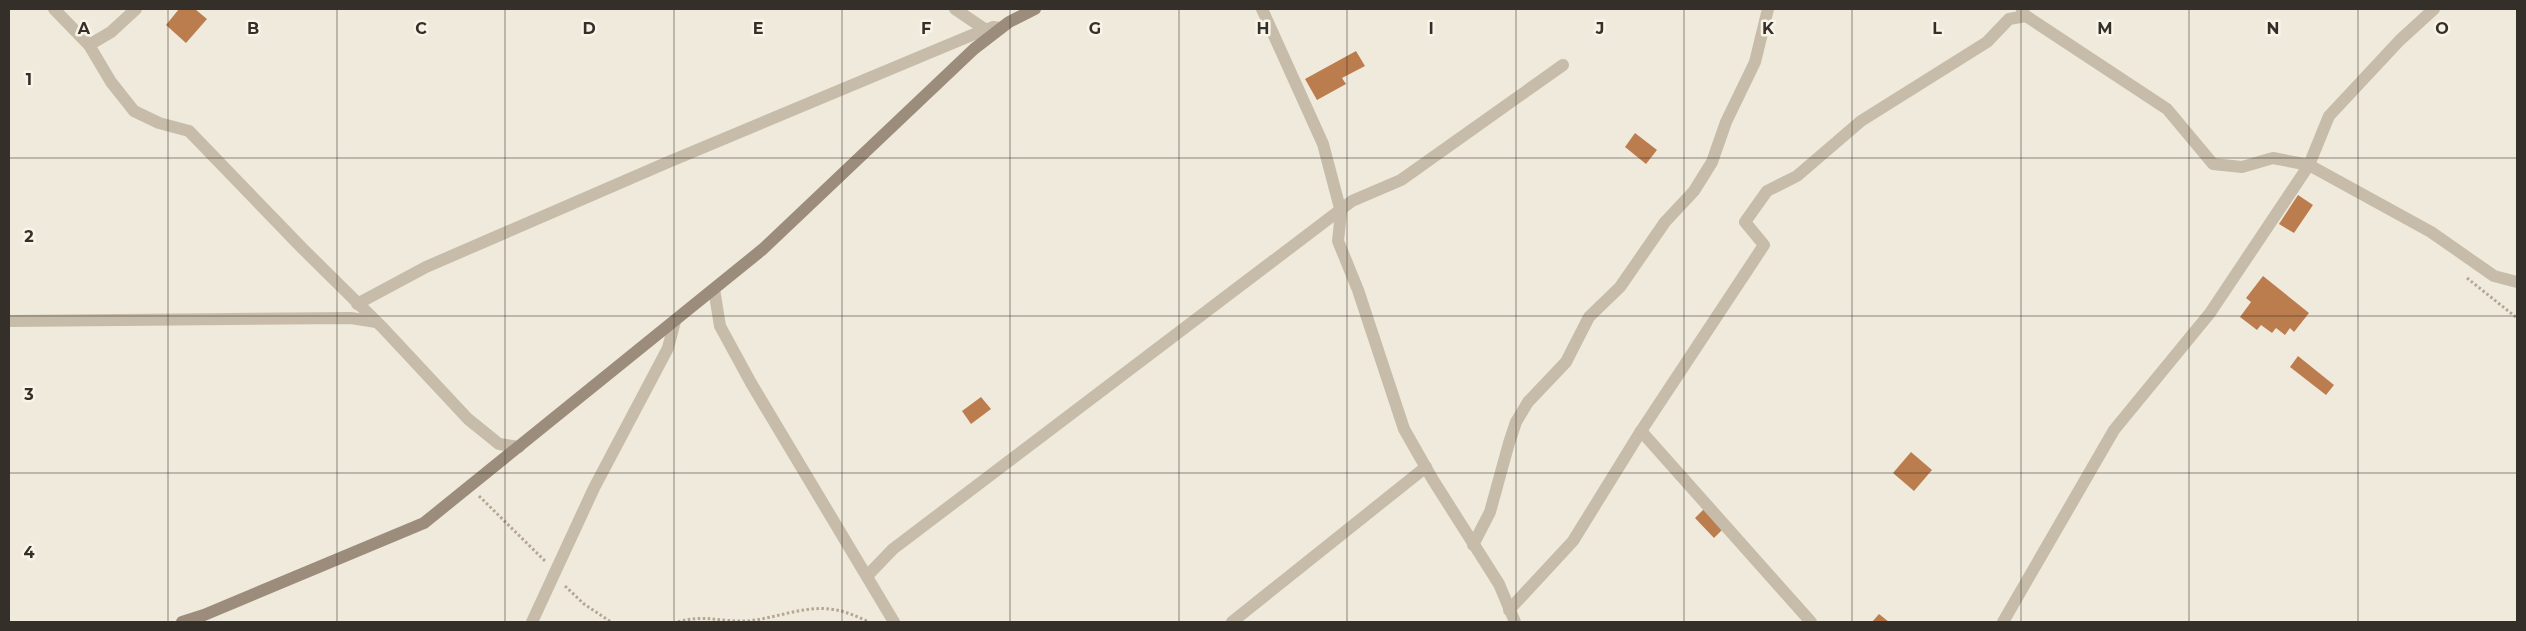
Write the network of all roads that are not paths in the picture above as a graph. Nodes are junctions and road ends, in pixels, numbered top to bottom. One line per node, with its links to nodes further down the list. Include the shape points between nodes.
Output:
1 (54, 9): 12 (street)
2 (136, 9): 12 (street, via 111,32)
3 (955, 9): 11 (street)
4 (1035, 9): 9 (street)
5 (1262, 9): 15 (street, via 1322,144)
6 (1768, 9): 25 (street, via 1755,62 1726,122 1712,162 1620,287 1589,317 1566,362 1528,402 1516,422 1490,512)
7 (2434, 9): 14 (street, via 2328,116)
8 (2023, 12): 14 (street, via 2167,110 2213,164 2242,167 2273,158); 22 (street, via 2009,19 1987,42 1861,121 1797,176 1767,191 1746,222 1764,245)
9 (1015, 14): 10 (street)
10 (1001, 28): 11 (street); 17 (street, via 974,49 763,249)
11 (986, 30): 18 (street, via 666,162 434,263)
12 (89, 44): 18 (street, via 111,82 134,111 159,123 189,131)
13 (1563, 65): 15 (street, via 1401,180 1352,201)
14 (2309, 165): 16 (street, via 2431,232 2494,276); 34 (street, via 2210,313 2114,430)
15 (1341, 212): 24 (street, via 1338,241 1358,290 1404,429); 26 (street, via 1187,325 893,550)
16 (2517, 282)
17 (714, 289): 20 (street); 26 (street, via 720,326)
18 (357, 304): 21 (street)
19 (9, 321): 21 (street, via 351,318 375,322)
20 (675, 321): 23 (street); 29 (street, via 668,348 621,433)
21 (383, 328): 23 (street, via 468,419 499,444)
22 (1640, 430): 27 (street, via 1573,541); 33 (street)
23 (519, 447): 28 (street, via 424,523)
24 (1426, 468): 25 (street); 31 (street)
25 (1473, 545): 27 (street, via 1499,584)
26 (867, 576): 30 (street)
27 (1509, 610): 32 (street)
28 (182, 622)
29 (532, 622)
30 (894, 622)
31 (1232, 622)
32 (1515, 622)
33 (1811, 622)
34 (2002, 622)

